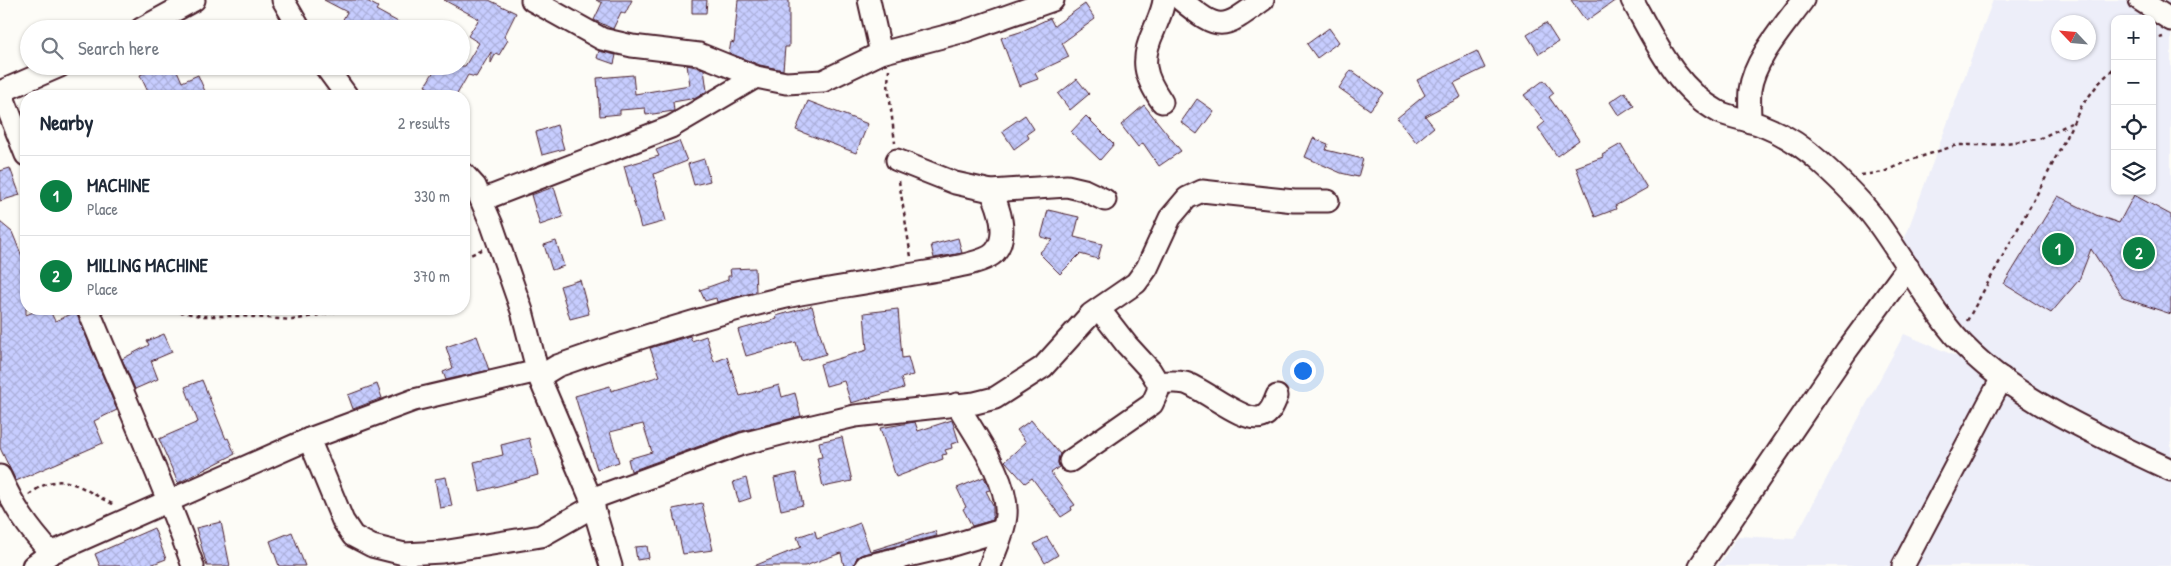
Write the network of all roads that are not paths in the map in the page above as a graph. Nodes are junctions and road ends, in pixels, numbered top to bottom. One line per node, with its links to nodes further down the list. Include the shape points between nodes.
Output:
1 (190, 0): 12 (street)
2 (283, 0): 13 (street)
3 (532, 0): 18 (street, via 602,39 699,54)
4 (869, 0): 15 (street)
5 (1053, 0): 15 (street, via 965,31)
6 (1164, 0): 21 (street, via 1145,65 1146,74)
7 (1180, 0): 8 (street, via 1215,24 1225,25)
8 (1262, 0)
9 (1632, 0): 22 (street, via 1659,50 1679,78 1720,112)
10 (1803, 0): 22 (street, via 1765,52 1754,74 1750,90)
11 (2140, 0): 14 (street)
12 (156, 20)
13 (295, 20)
14 (2171, 20)
15 (881, 53): 18 (street, via 823,81 786,84)
16 (39, 75): 20 (street)
17 (332, 75): 19 (street)
18 (756, 77): 27 (street, via 671,127)
19 (343, 90)
20 (0, 92): 23 (street)
21 (1162, 102)
22 (1750, 122): 30 (street, via 1792,142 1818,160 1876,220)
23 (20, 140)
24 (897, 160): 26 (street, via 956,183)
25 (470, 181): 27 (street)
26 (991, 191): 28 (street, via 1067,186); 33 (street, via 997,203 1002,235 995,252 981,260 784,298 705,318)
27 (482, 200): 33 (street, via 522,311)
28 (1105, 200)
29 (1328, 201): 31 (street, via 1294,201 1202,191 1187,198 1170,218 1147,268 1136,283)
30 (1908, 268): 34 (street, via 1947,327 1976,358); 51 (street, via 1847,350)
31 (1099, 309): 35 (street); 37 (street, via 1043,367 1016,386 995,398)
32 (91, 315): 42 (street)
33 (538, 374): 38 (street, via 414,400); 43 (street)
34 (2002, 378): 40 (street, via 2050,409); 52 (street)
35 (1158, 383): 36 (street, via 1186,384 1249,418 1264,416); 39 (street, via 1152,404)
36 (1277, 396)
37 (957, 404): 43 (street, via 855,416 800,429 734,447); 44 (street, via 1002,484 1006,500)
38 (309, 439): 42 (street); 43 (street, via 343,521 353,536 372,546 404,554 442,552 542,536)
39 (1070, 461)
40 (2171, 470)
41 (0, 476): 45 (street, via 28,529)
42 (170, 500): 45 (street); 47 (street)
43 (593, 502): 48 (street)
44 (1002, 530): 49 (street); 50 (street)
45 (51, 553): 46 (street)
46 (33, 566)
47 (193, 566)
48 (611, 566)
49 (866, 566)
50 (990, 566)
51 (1700, 566)
52 (1903, 566)

